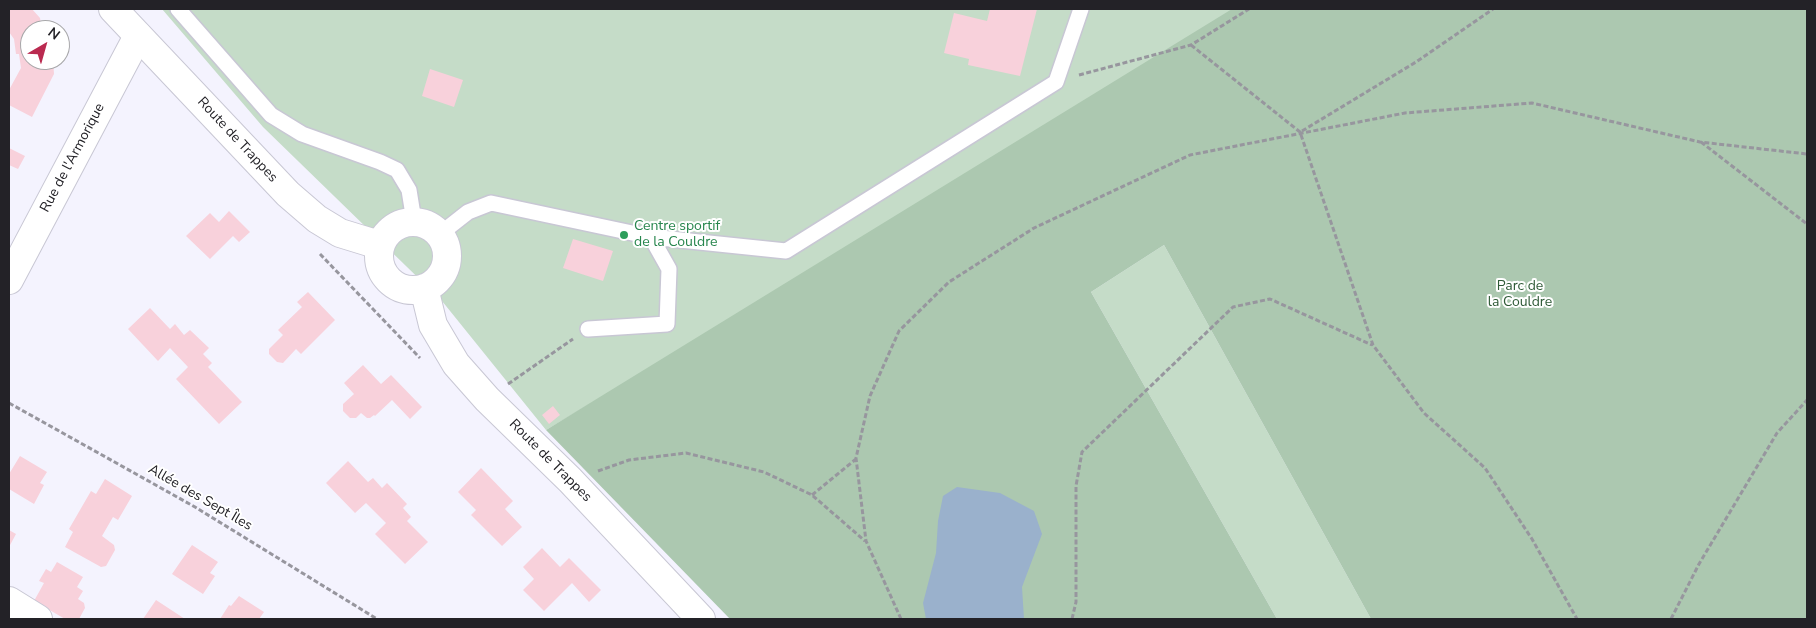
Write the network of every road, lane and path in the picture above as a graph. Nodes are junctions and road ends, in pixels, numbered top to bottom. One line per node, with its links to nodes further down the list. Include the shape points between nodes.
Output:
1 (113, 9): 6 (street, Route de Trappes)
2 (178, 9): 12 (lane, via 271,115 302,134 397,170 408,190)
3 (1082, 9): 8 (lane)
4 (1249, 9): 7 (path)
5 (1493, 9): 9 (path, via 1416,62)
6 (138, 36): 16 (street, Route de Trappes, via 288,194 340,233); 18 (street, Rue de l'Armorique)
7 (1192, 45): 8 (path); 9 (path)
8 (1056, 82): 15 (lane, via 786,251)
9 (1300, 132): 10 (path, via 1405,113 1532,103); 21 (path); 26 (path, via 1190,155 1034,228 949,282 899,331 870,396)
10 (1700, 142): 11 (path); 13 (path)
11 (1807, 154)
12 (414, 221): 14 (street, via 432,227); 16 (street, via 392,227)
13 (1807, 224)
14 (440, 234): 15 (lane, via 468,212 491,204); 19 (street, via 445,243 446,265 434,283)
15 (651, 238): 20 (lane, via 669,269 667,324)
16 (379, 245): 19 (street, via 380,267 385,277 403,289)
17 (314, 248): 22 (path)
18 (11, 270)
19 (424, 288): 23 (street, Route de Trappes, via 432,325 456,364)
20 (588, 329): 23 (path)
21 (1373, 345): 35 (path, via 1270,299 1233,307 1082,452 1076,486 1076,602); 36 (path, via 1424,413 1485,468 1532,539)
22 (426, 364)
23 (487, 399): 27 (street, Route de Trappes)
24 (1807, 400): 37 (path, via 1777,433 1699,564)
25 (9, 403): 32 (path, Allée des Sept Îles, via 196,507)
26 (856, 458): 28 (path); 29 (path)
27 (570, 480): 28 (path, via 629,460 686,453 764,472); 33 (street, Route de Trappes)
28 (812, 495): 29 (path)
29 (866, 541): 34 (path)
30 (9, 601): 31 (street)
31 (38, 619)
32 (377, 619)
33 (701, 619)
34 (902, 619)
35 (1072, 619)
36 (1577, 619)
37 (1671, 619)

